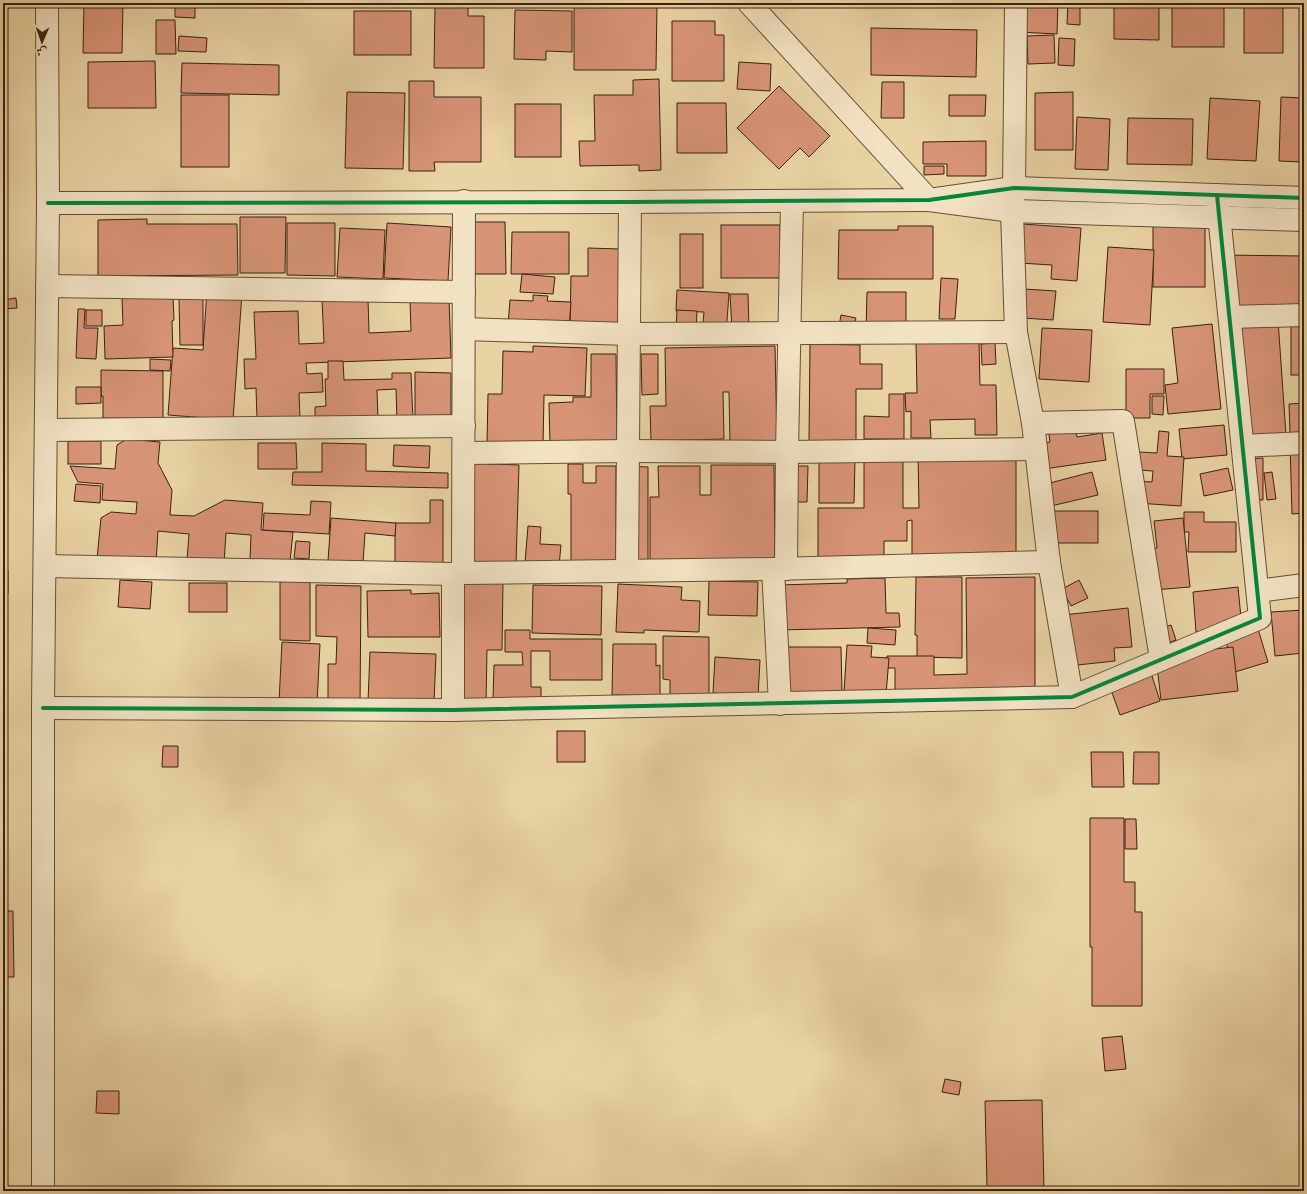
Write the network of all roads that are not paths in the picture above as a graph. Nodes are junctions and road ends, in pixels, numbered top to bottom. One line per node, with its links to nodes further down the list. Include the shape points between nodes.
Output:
1 (47, 3): 10 (street)
2 (749, 3): 7 (street)
3 (1016, 3): 4 (street)
4 (1014, 188): 5 (street); 7 (street); 12 (street)
5 (1217, 195): 6 (street); 13 (street)
6 (1304, 198)
7 (929, 200): 9 (street); 12 (street)
8 (464, 201): 10 (street); 11 (street); 16 (street)
9 (792, 201): 11 (street); 22 (street)
10 (48, 202): 15 (street)
11 (630, 202): 21 (street)
12 (1012, 211): 13 (street); 20 (street)
13 (1220, 218): 14 (street); 18 (street)
14 (1304, 220)
15 (47, 286): 16 (street); 25 (street)
16 (464, 292): 19 (street)
17 (1304, 315): 18 (street)
18 (1230, 317): 27 (street)
19 (464, 329): 21 (street); 24 (street)
20 (1016, 332): 22 (street); 23 (street)
21 (630, 334): 22 (street); 29 (street)
22 (789, 334): 30 (street)
23 (1033, 423): 28 (street); 39 (street, via 1123,421)
24 (464, 426): 25 (street); 31 (street)
25 (46, 430): 33 (street)
26 (1304, 443): 27 (street)
27 (1243, 446): 38 (street)
28 (1036, 450): 30 (street); 32 (street)
29 (627, 451): 30 (street); 31 (street); 35 (street)
30 (786, 452): 34 (street)
31 (464, 453): 36 (street)
32 (1049, 562): 34 (street); 40 (street)
33 (45, 566): 36 (street); 42 (street)
34 (780, 569): 35 (street); 41 (street)
35 (627, 570): 36 (street)
36 (458, 574): 43 (street)
37 (1304, 585): 38 (street)
38 (1258, 591): 39 (street, via 1260,618)
39 (1162, 659): 40 (street)
40 (1072, 697): 41 (street)
41 (780, 704): 43 (street)
42 (43, 708): 43 (street); 44 (street)
43 (454, 710)
44 (43, 1191)

